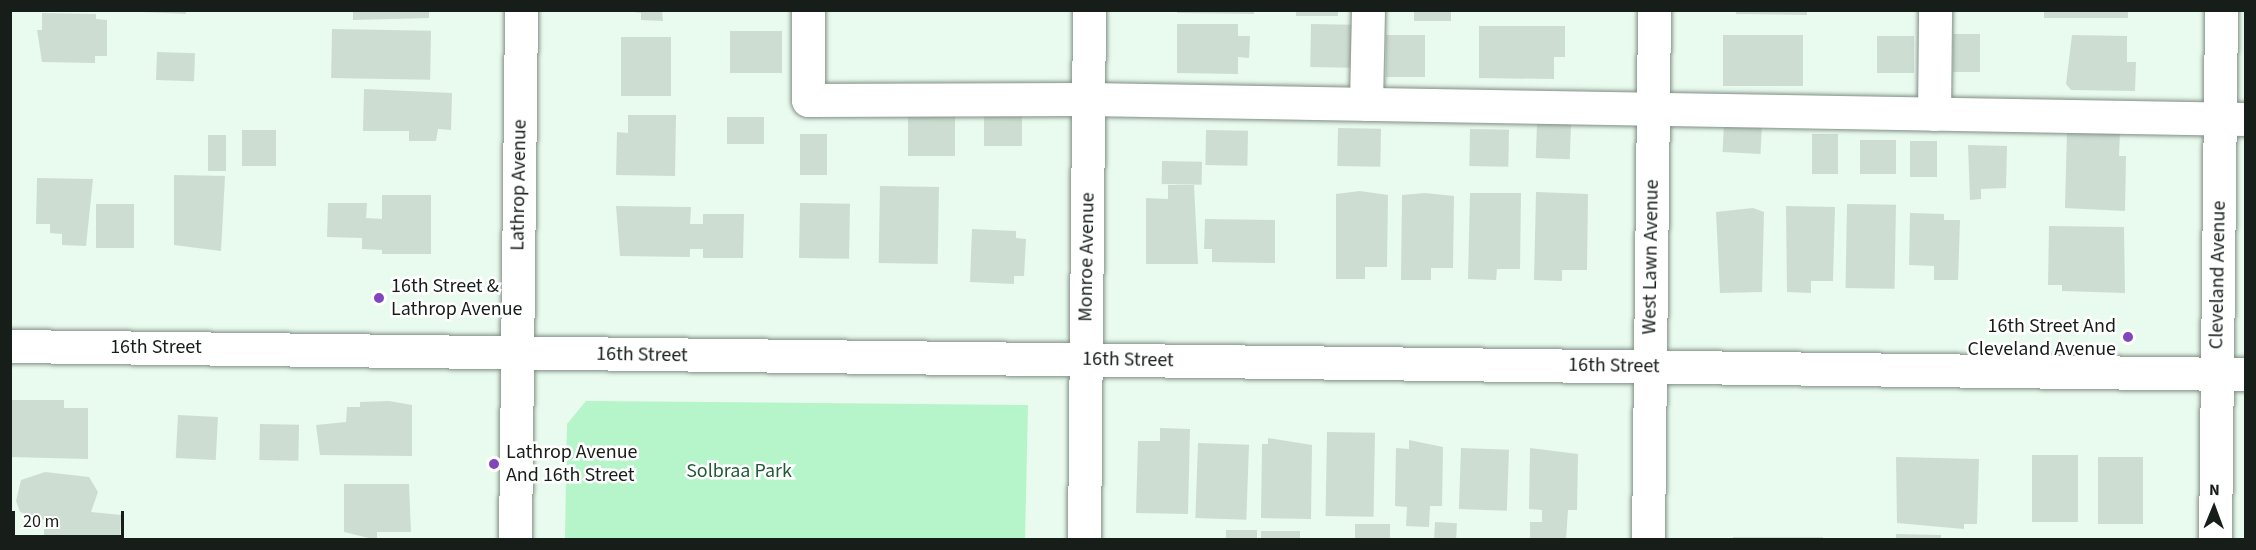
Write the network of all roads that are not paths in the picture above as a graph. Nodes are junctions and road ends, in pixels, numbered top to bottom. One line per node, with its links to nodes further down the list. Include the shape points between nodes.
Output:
1 (521, 10): 14 (street, Lathrop Avenue)
2 (808, 10): 8 (street, via 808,100)
3 (1089, 10): 8 (street, Monroe Avenue)
4 (1368, 10): 9 (street)
5 (1654, 10): 10 (street, West Lawn Avenue)
6 (1935, 10): 11 (street)
7 (2221, 10): 12 (street, Cleveland Avenue)
8 (1088, 99): 9 (street); 15 (street, Monroe Avenue)
9 (1366, 104): 10 (street)
10 (1653, 109): 11 (street); 16 (street, West Lawn Avenue)
11 (1934, 114): 12 (street)
12 (2233, 119): 17 (street, Cleveland Avenue)
13 (10, 346): 14 (street, 16th Street)
14 (517, 353): 15 (street, 16th Street); 18 (street, Lathrop Avenue)
15 (1086, 360): 16 (street, 16th Street); 19 (street, Monroe Avenue)
16 (1650, 366): 17 (street, 16th Street); 20 (street, West Lawn Avenue)
17 (2231, 373): 21 (street, Cleveland Avenue)
18 (515, 540)
19 (1084, 540)
20 (1648, 540)
21 (2215, 540)

